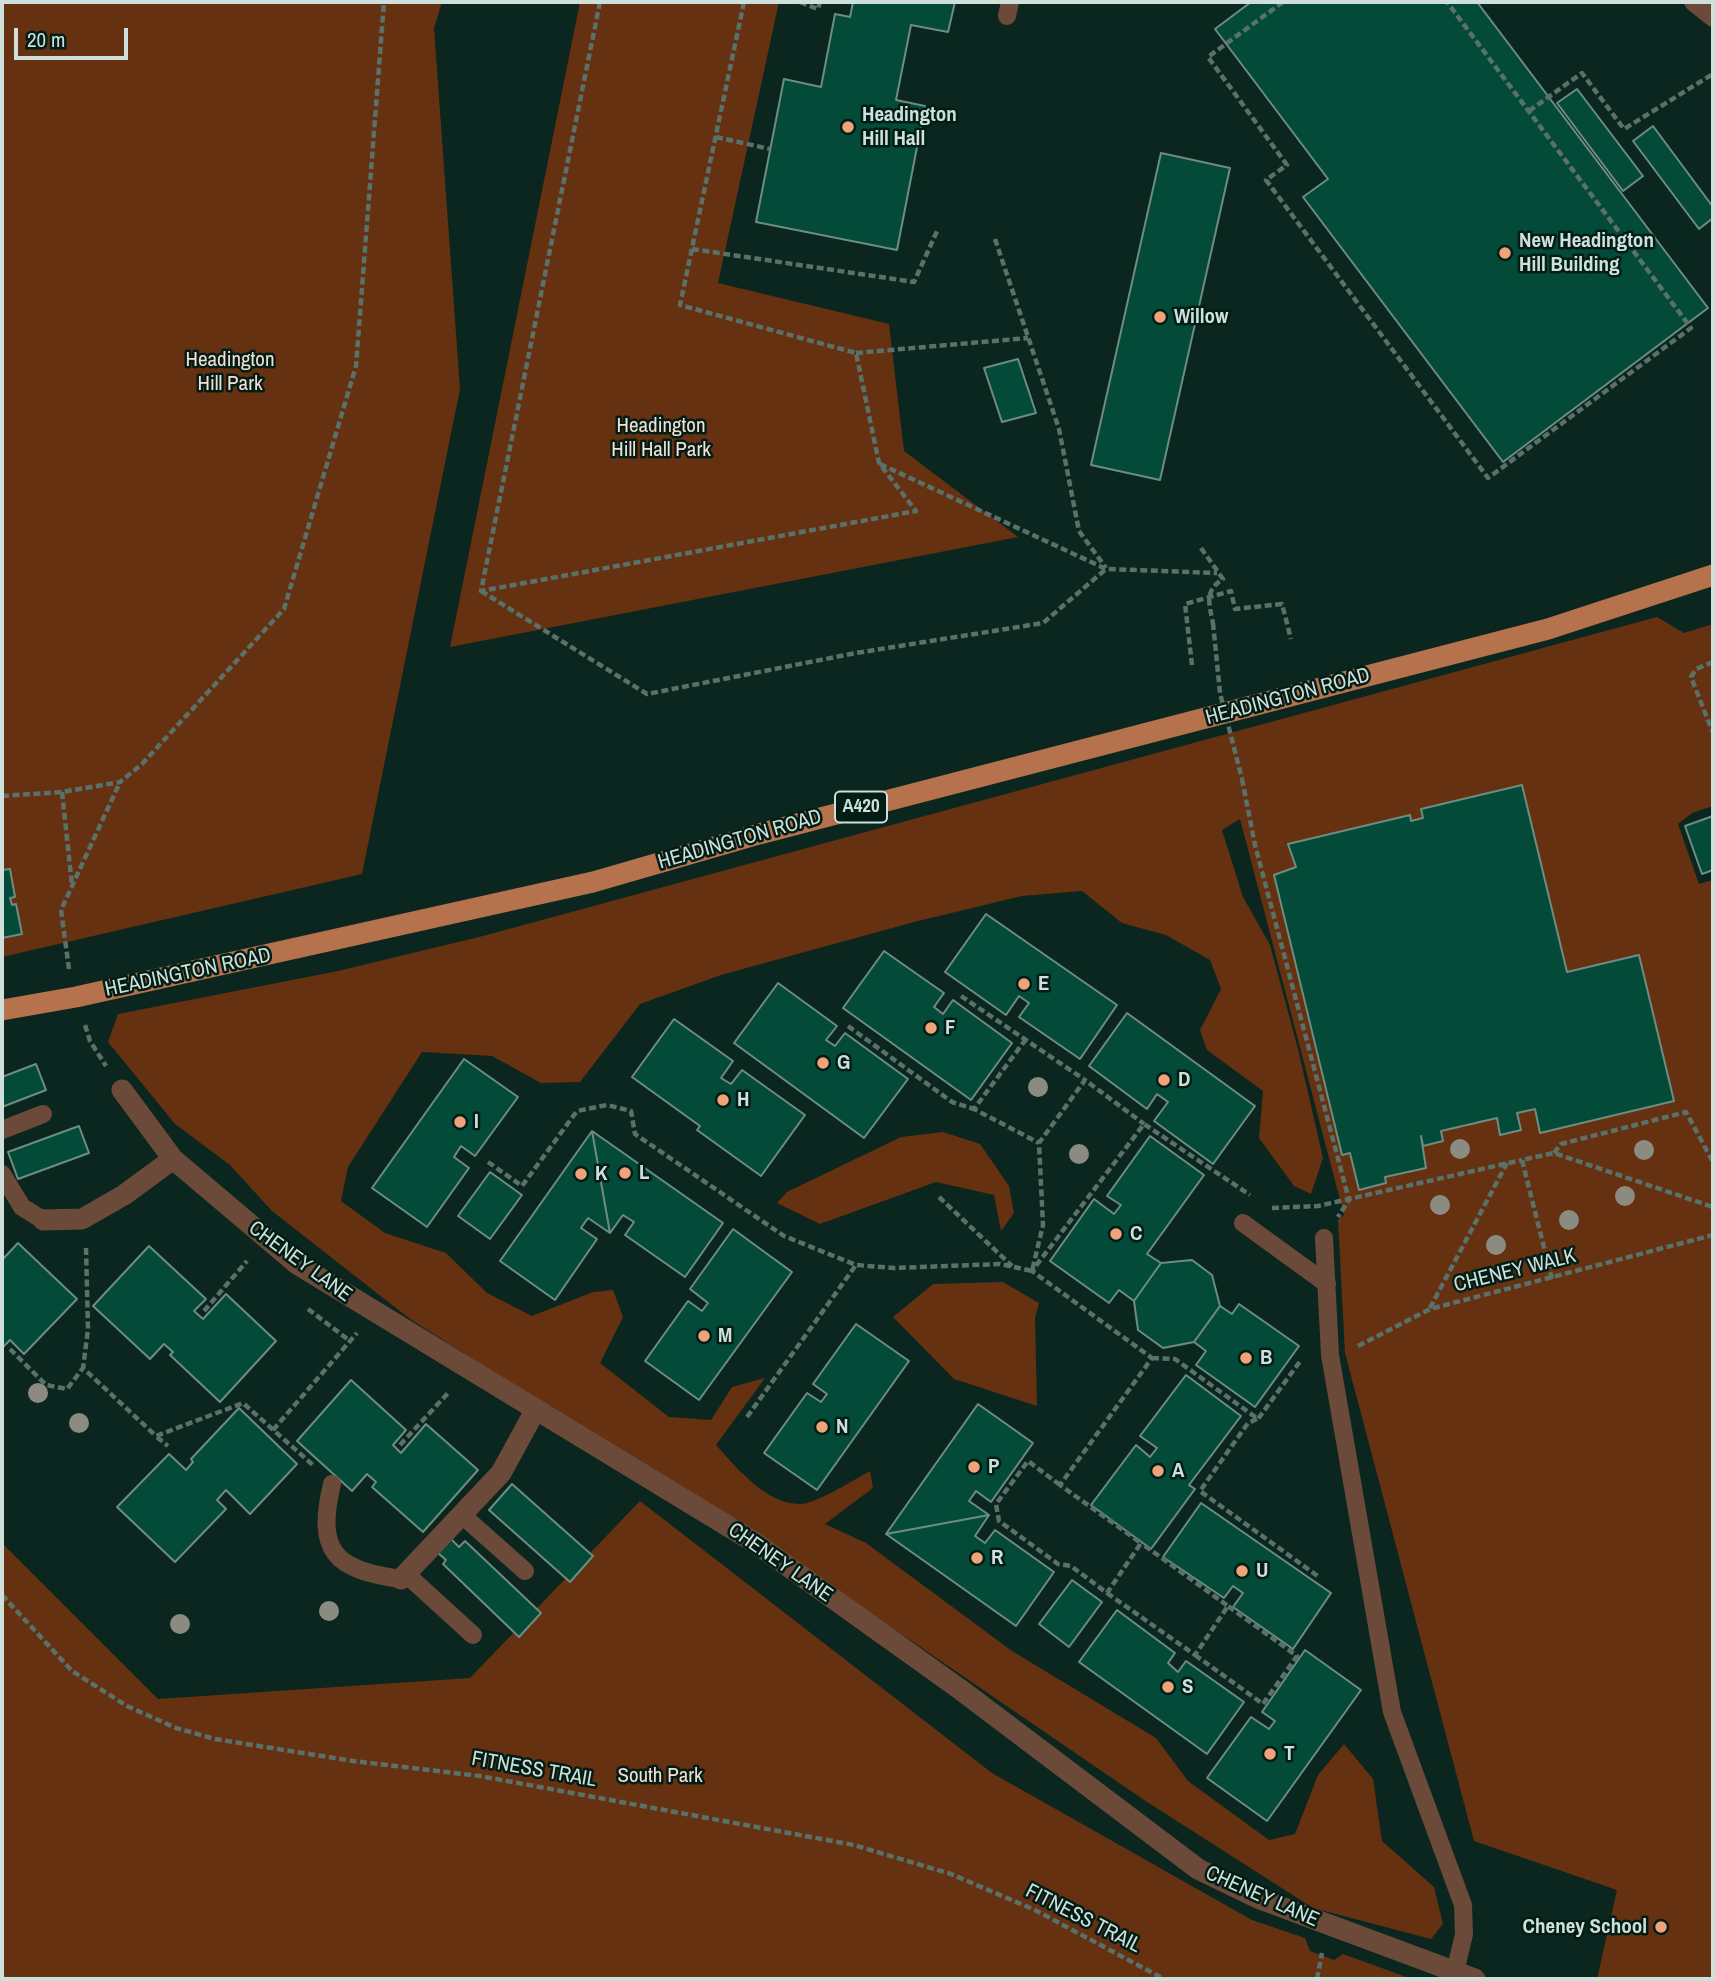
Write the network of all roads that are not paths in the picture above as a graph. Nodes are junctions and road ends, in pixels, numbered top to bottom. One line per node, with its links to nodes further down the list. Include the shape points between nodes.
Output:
1 (1693, 2): 2 (lane)
2 (1713, 18)
3 (1713, 575): 4 (main road, HEADINGTON ROAD / A420, via 1548,629 759,834 593,882)
4 (2, 1010)
5 (122, 1090): 8 (street, CHENEY LANE)
6 (43, 1114): 7 (lane)
7 (2, 1130)
8 (173, 1159): 10 (street, via 82,1219); 14 (street, CHENEY LANE, via 297,1264)
9 (2, 1174): 10 (lane, via 22,1207)
10 (43, 1220)
11 (1243, 1223): 13 (lane)
12 (1324, 1238): 13 (lane)
13 (1326, 1284): 20 (lane, via 1330,1355 1392,1712 1463,1905)
14 (536, 1409): 16 (street, via 506,1465); 20 (street, CHENEY LANE, via 754,1542 961,1690 1198,1869 1260,1899)
15 (332, 1484): 18 (lane, via 324,1516 327,1542 341,1559 368,1575)
16 (462, 1515): 17 (lane); 18 (street)
17 (526, 1571)
18 (404, 1576): 19 (lane)
19 (473, 1635)
20 (1465, 1976)

